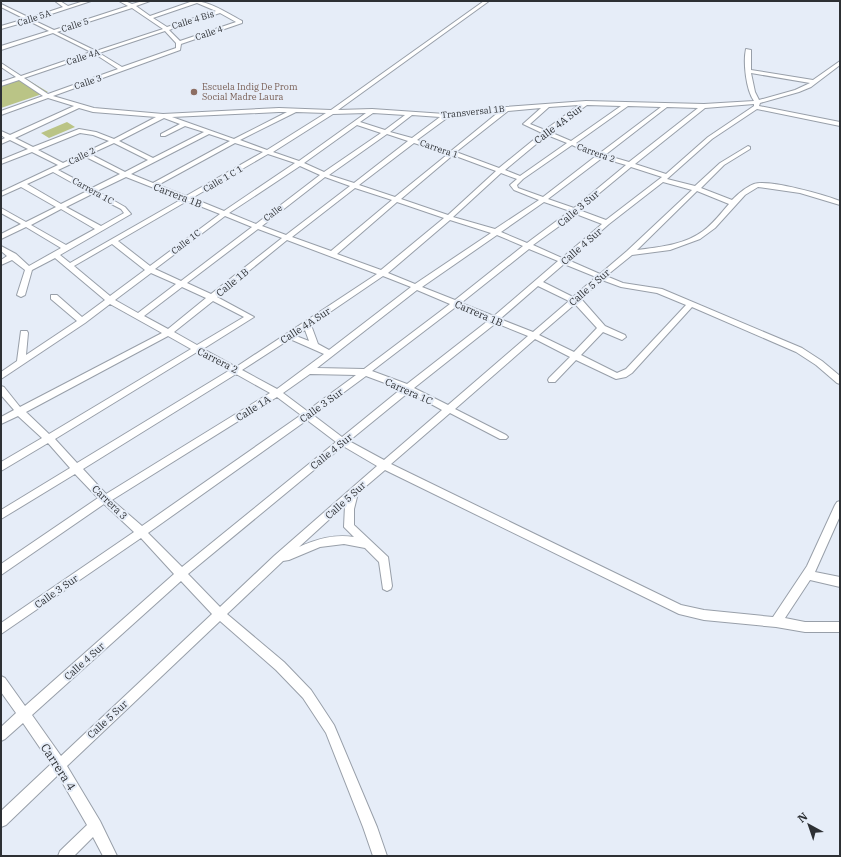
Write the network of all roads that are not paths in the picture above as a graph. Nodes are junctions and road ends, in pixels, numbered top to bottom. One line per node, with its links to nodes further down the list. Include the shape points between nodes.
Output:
1 (57, 1): 9 (street)
2 (89, 1): 9 (street, Calle 5A)
3 (121, 1): 8 (street)
4 (148, 1): 8 (street, Calle 5)
5 (487, 1): 38 (street, Calle 1 C 1)
6 (196, 2): 10 (street); 11 (street)
7 (1, 5): 12 (street)
8 (132, 6): 11 (street); 15 (street, Calle 5)
9 (66, 7): 12 (street, Calle 5A)
10 (220, 11): 14 (street, Calle 4 Bis); 16 (street, Calle 4, via 240,21 239,23)
11 (148, 18): 14 (street)
12 (29, 19): 13 (street, Calle 5A); 15 (street)
13 (1, 28)
14 (165, 28): 16 (street); 19 (street, Calle 4A)
15 (55, 31): 17 (street, Calle 5); 19 (street)
16 (179, 43): 22 (street, Calle 3, via 178,49 174,52)
17 (1, 48)
18 (748, 50): 23 (street)
19 (96, 53): 22 (street); 24 (street, Calle 4A)
20 (840, 63): 25 (street)
21 (1, 65): 24 (street)
22 (123, 70): 27 (street, Calle 3)
23 (749, 72): 25 (street); 30 (street, via 752,95)
24 (20, 77): 26 (street, Calle 4A); 27 (street)
25 (815, 82): 30 (street, via 797,92)
26 (1, 84)
27 (48, 96): 34 (street); 39 (street, Calle 3)
28 (586, 103): 29 (street, Transversal 1B); 31 (street, Transversal 1B); 49 (street, Calle 4A Sur)
29 (627, 104): 32 (street, Transversal 1B); 56 (street)
30 (757, 104): 33 (street, Transversal 1B); 45 (street); 73 (street, Calle 4 Sur, via 710,138)
31 (547, 106): 35 (street, Transversal 1B); 49 (street, Carrera 2, via 526,124)
32 (665, 106): 33 (street, Transversal 1B); 62 (street, Calle 1A)
33 (704, 106): 67 (street, Calle 3 Sur, via 673,128)
34 (81, 107): 41 (street); 51 (street, Calle 3)
35 (506, 109): 42 (street, Transversal 1B); 60 (street)
36 (295, 111): 38 (street, Transversal 1B); 41 (street, Transversal 1B); 53 (street)
37 (372, 111): 38 (street, Transversal 1B); 40 (street, Transversal 1B); 44 (street, Calle 1C)
38 (332, 112): 59 (street, Calle 1 C 1)
39 (1, 113)
40 (410, 114): 42 (street, Transversal 1B); 47 (street, Calle)
41 (163, 116): 43 (street); 52 (street, Calle 2)
42 (445, 116): 54 (street, Calle 1B)
43 (186, 123): 46 (street); 50 (street)
44 (357, 123): 47 (street, Carrera 1); 65 (street, Calle 1C)
45 (840, 124)
46 (209, 132): 53 (street); 63 (street)
47 (386, 132): 54 (street, Carrera 1); 71 (street, Calle)
48 (1, 133): 51 (street)
49 (544, 133): 56 (street, Carrera 2); 69 (street, Calle 4A Sur)
50 (163, 135)
51 (11, 139): 55 (street, Calle 3); 57 (street)
52 (114, 141): 57 (street, via 94,133 79,131); 61 (street, Calle 2); 63 (street)
53 (234, 141): 59 (street); 75 (street)
54 (414, 141): 60 (street, Carrera 1); 76 (street, Calle 1B)
55 (1, 142)
56 (570, 144): 62 (street, Carrera 2); 72 (street)
57 (32, 148): 64 (street); 66 (street)
58 (748, 148): 77 (street, Calle 5 Sur, via 722,164)
59 (268, 152): 65 (street); 80 (street, Calle 1 C 1)
60 (452, 153): 69 (street, Carrera 1); 81 (street)
61 (85, 154): 66 (street, Calle 2); 70 (street, Carrera 1B)
62 (600, 155): 67 (street, Carrera 2); 82 (street, Calle 1A)
63 (153, 160): 70 (street)
64 (1, 162)
65 (300, 163): 71 (street); 88 (street, Calle 1C)
66 (63, 165): 68 (street, Calle 2)
67 (630, 165): 73 (street, Carrera 2); 87 (street, Calle 3 Sur)
68 (54, 170): 74 (street, Calle 2); 78 (street, Carrera 1C)
69 (502, 170): 72 (street, Carrera 1); 89 (street, Calle 4A Sur)
70 (125, 174): 75 (street, Carrera 1B); 78 (street)
71 (324, 175): 76 (street); 92 (street, Calle)
72 (521, 178): 82 (street, via 514,187)
73 (665, 178): 77 (street, Carrera 2); 90 (street, Calle 4 Sur)
74 (21, 184): 79 (street, Calle 2); 85 (street)
75 (153, 185): 80 (street, Carrera 1B)
76 (356, 185): 81 (street); 96 (street, Calle 1B)
77 (696, 189): 83 (street, Carrera 2); 101 (street, Calle 5 Sur)
78 (93, 190): 85 (street); 93 (street, Carrera 1C, via 128,212)
79 (1, 194)
80 (189, 199): 88 (street, Carrera 1B); 97 (street, Calle 1 C 1)
81 (397, 199): 89 (street); 103 (street)
82 (544, 199): 87 (street); 94 (street, Calle 1A)
83 (733, 203): 84 (street, via 757,185 793,190); 101 (street, via 697,238 677,245)
84 (840, 203)
85 (61, 207): 91 (street); 93 (street)
86 (1, 210): 91 (street)
87 (576, 210): 90 (street); 98 (street, Calle 3 Sur)
88 (225, 213): 92 (street, Carrera 1B); 109 (street, Calle 1C)
89 (450, 218): 94 (street); 110 (street, Calle 4A Sur)
90 (607, 223): 105 (street, Calle 4 Sur)
91 (26, 224): 95 (street); 100 (street)
92 (256, 226): 96 (street, Carrera 1B); 113 (street, Calle)
93 (100, 229): 100 (street)
94 (496, 232): 98 (street); 114 (street, Calle 1A)
95 (1, 236)
96 (287, 237): 103 (street, Carrera 1B); 117 (street, Calle 1B)
97 (113, 241): 107 (street, Calle 1 C 1); 109 (street)
98 (527, 246): 105 (street); 120 (street, Calle 3 Sur)
99 (1, 248): 104 (street)
100 (66, 248): 102 (street)
101 (630, 253): 111 (street, Calle 5 Sur)
102 (55, 254): 107 (street, Carrera 2); 108 (street)
103 (332, 254): 110 (street, Carrera 1B)
104 (13, 256): 106 (street); 108 (street)
105 (564, 260): 111 (street); 112 (street, Calle 4 Sur)
106 (1, 263)
107 (69, 266): 118 (street, Carrera 2)
108 (29, 269): 115 (street)
109 (150, 269): 113 (street); 118 (street, Calle 1C)
110 (382, 273): 114 (street, Carrera 1B); 125 (street, Calle 4A Sur)
111 (602, 276): 119 (street, Calle 5 Sur); 121 (street, via 621,285 658,291)
112 (538, 283): 119 (street); 123 (street, Calle 4 Sur)
113 (181, 284): 117 (street); 122 (street, Calle)
114 (416, 287): 120 (street, Carrera 1B); 134 (street, Calle 1A)
115 (21, 295)
116 (54, 296): 124 (street)
117 (213, 298): 127 (street, Calle 1B); 133 (street, via 250,317)
118 (109, 300): 122 (street, Carrera 2); 124 (street, Calle 1C)
119 (575, 300): 126 (street); 129 (street, Calle 5 Sur)
120 (456, 304): 123 (street, Carrera 1B); 139 (street, Calle 3 Sur)
121 (691, 304): 135 (street, Carrera 1B, via 623,375 606,372); 142 (street, via 799,350)
122 (139, 316): 127 (street, Carrera 2)
123 (494, 320): 129 (street, Carrera 1B); 143 (street, Calle 4 Sur)
124 (82, 321): 136 (street, Calle 1C)
125 (307, 324): 130 (street, Calle 4A Sur); 132 (street)
126 (602, 328): 131 (street); 135 (street)
127 (169, 332): 133 (street, Carrera 2); 147 (street, Calle 1B)
128 (24, 333): 136 (street)
129 (533, 335): 135 (street, Carrera 1B); 146 (street, Calle 5 Sur)
130 (289, 336): 132 (street); 137 (street, Calle 4A Sur)
131 (622, 337)
132 (315, 346): 134 (street)
133 (197, 350): 137 (street, Carrera 2); 151 (street)
134 (330, 354): 138 (street, Calle 1A)
135 (575, 356): 141 (street)
136 (21, 362): 140 (street, Calle 1C)
137 (236, 369): 145 (street, Carrera 2); 155 (street, Calle 4A Sur)
138 (308, 371): 139 (street, Carrera 1C); 145 (street, Calle 1A)
139 (365, 372): 143 (street, Carrera 1C); 148 (street, Calle 3 Sur)
140 (1, 376)
141 (552, 380)
142 (840, 381)
143 (408, 388): 146 (street, Carrera 1C); 152 (street, Calle 4 Sur)
144 (1, 389): 147 (street, Carrera 3)
145 (277, 393): 148 (street, Carrera 2); 157 (street, Calle 1A)
146 (448, 410): 150 (street, Carrera 1C); 153 (street, Calle 5 Sur)
147 (19, 411): 149 (street, Calle 1B); 151 (street, Carrera 3)
148 (306, 416): 152 (street, Carrera 2); 160 (street, Calle 3 Sur)
149 (1, 421)
150 (503, 437)
151 (48, 438): 154 (street); 155 (street, Carrera 3)
152 (343, 442): 153 (street, Carrera 2); 164 (street, Calle 4 Sur)
153 (384, 465): 156 (street, Calle 5 Sur); 169 (street, Carrera 2, via 679,609 704,615)
154 (1, 467)
155 (76, 468): 157 (street, Carrera 3); 159 (street, Calle 4A Sur)
156 (355, 491): 161 (street, via 349,509 349,527); 162 (street, Calle 5 Sur)
157 (105, 499): 160 (street, Carrera 3); 163 (street, Calle 1A)
158 (840, 505): 165 (street)
159 (1, 515)
160 (141, 532): 164 (street, Carrera 3); 171 (street, Calle 3 Sur)
161 (368, 544): 162 (street, via 344,540 319,543); 167 (street, via 384,560)
162 (278, 559): 168 (street, Calle 5 Sur)
163 (1, 570)
164 (181, 574): 168 (street, Carrera 3); 173 (street, Calle 4 Sur)
165 (807, 575): 166 (street); 169 (street)
166 (840, 582)
167 (387, 586)
168 (220, 614): 175 (street, Calle 5 Sur); 180 (street, Carrera 3, via 296,681 318,709 330,729)
169 (776, 622): 170 (street, Carrera 2, via 805,627)
170 (840, 627)
171 (1, 629)
172 (1, 682): 173 (street, Carrera 4)
173 (23, 715): 174 (street, Calle 4 Sur); 175 (street, Carrera 4)
174 (1, 735)
175 (59, 764): 176 (street, Calle 5 Sur); 177 (street, Carrera 4)
176 (1, 820)
177 (94, 826): 178 (street); 179 (street, Carrera 4)
178 (65, 856)
179 (110, 856)
180 (380, 856)

